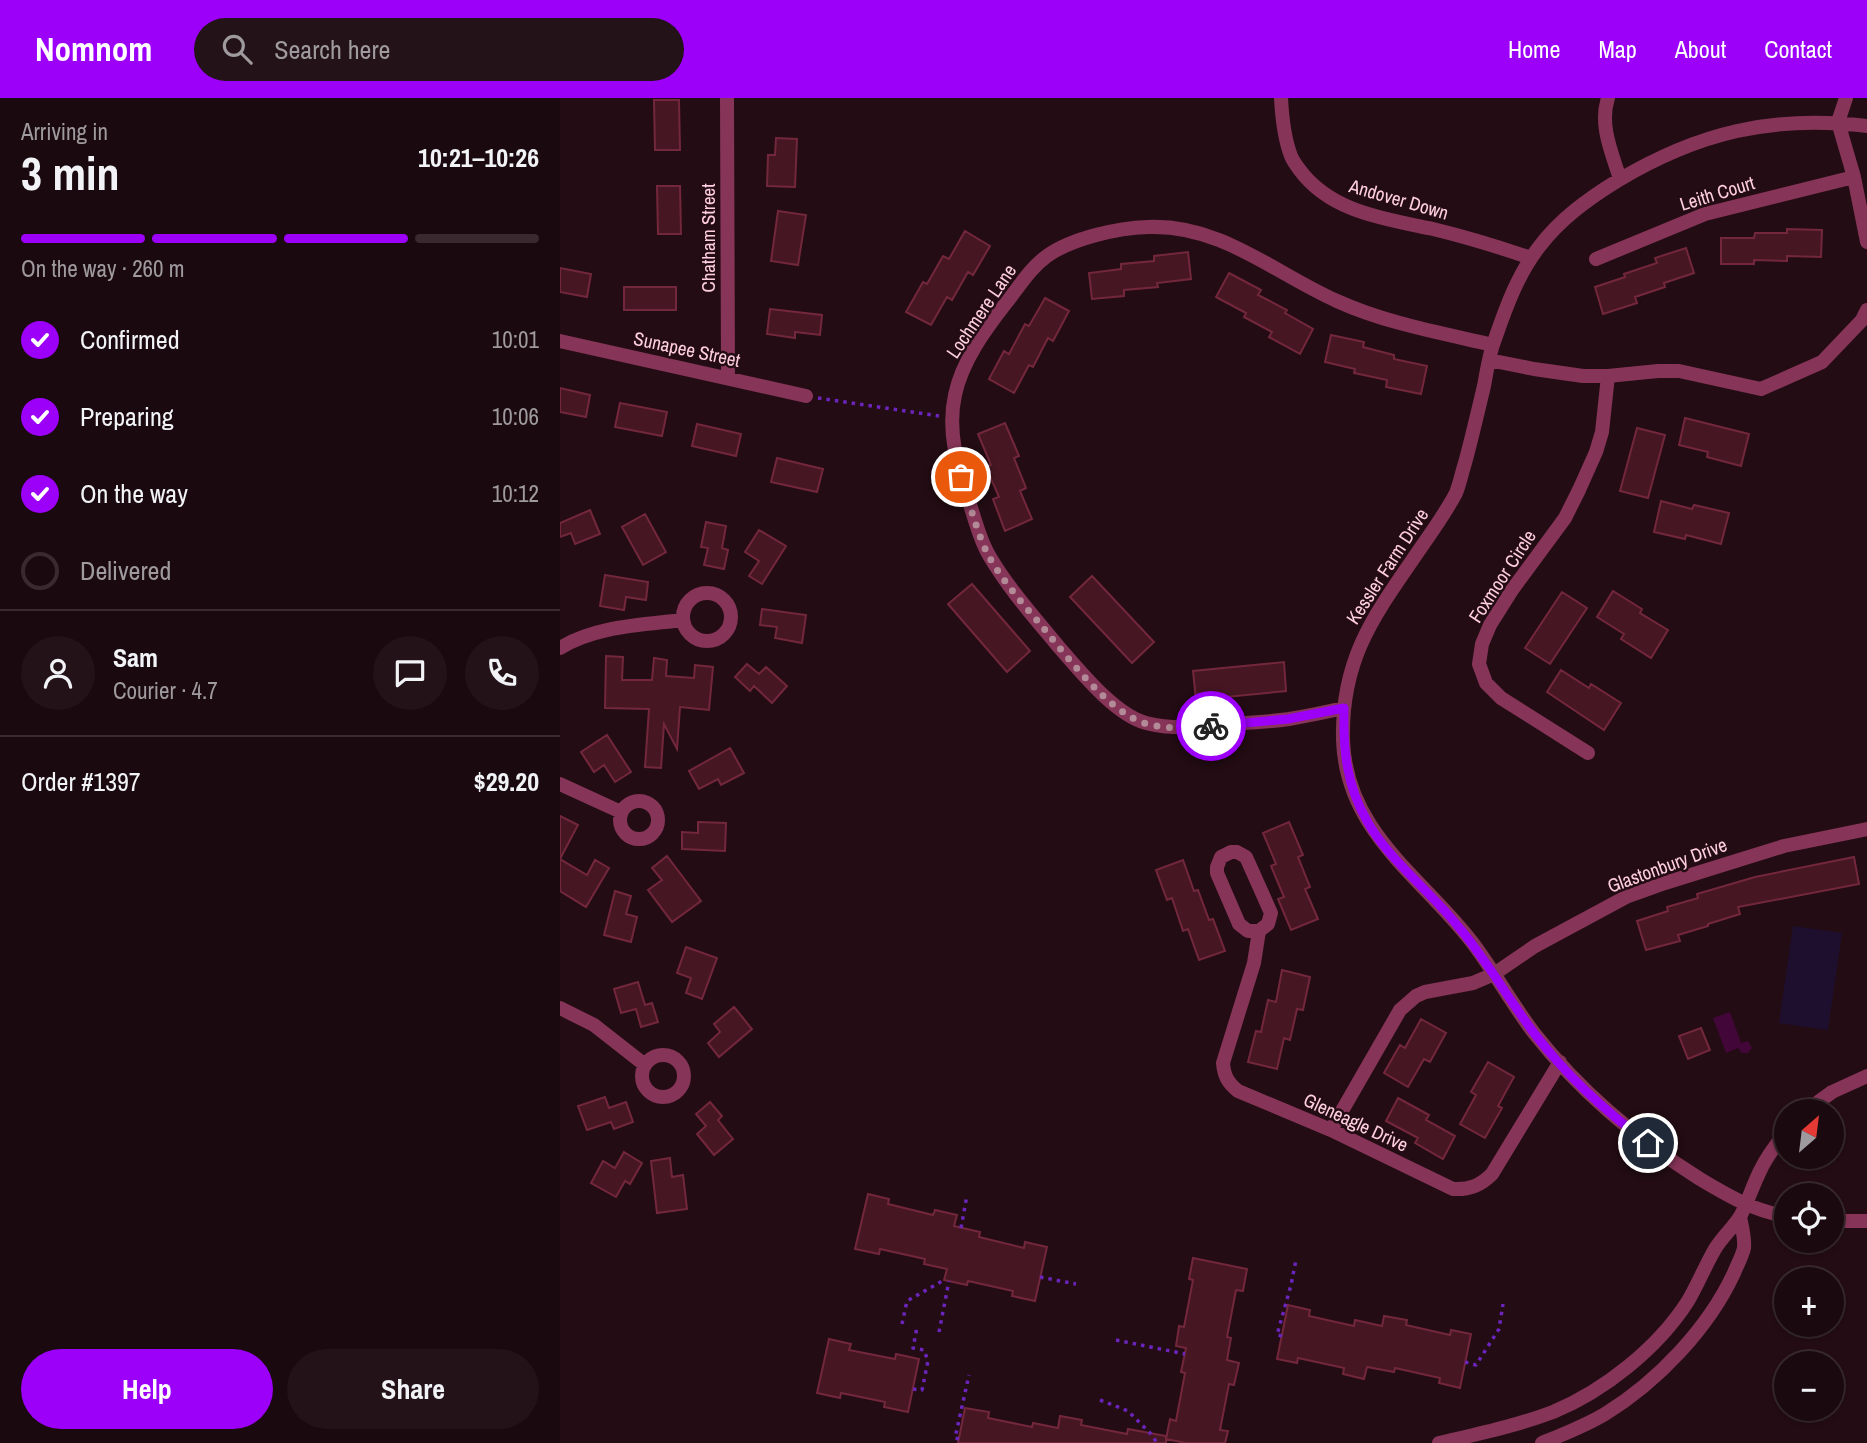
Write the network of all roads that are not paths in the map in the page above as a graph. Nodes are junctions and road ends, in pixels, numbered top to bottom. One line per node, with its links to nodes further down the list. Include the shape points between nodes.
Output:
1 (727, 98): 17 (street, Chatham Street)
2 (1282, 98): 10 (street, Andover Down, via 1291,158 1323,193 1366,214 1451,233)
3 (1608, 98): 8 (street, via 1605,128)
4 (1846, 98): 5 (street)
5 (1838, 122): 6 (street, Kessler Farm Drive); 7 (street); 8 (street, Kessler Farm Drive, via 1779,124 1697,141)
6 (1867, 126)
7 (1854, 177): 9 (street); 11 (street, Leith Court, via 1705,214)
8 (1620, 179): 10 (street, Kessler Farm Drive, via 1555,228)
9 (1867, 242)
10 (1531, 258): 14 (street, Kessler Farm Drive)
11 (1595, 259)
12 (1867, 310): 16 (street, via 1822,362 1761,389 1679,371)
13 (560, 341): 17 (street, Sunapee Street)
14 (1493, 345): 15 (street, Kessler Farm Drive); 21 (street, Lochmere Lane, via 1339,302 1210,235 1148,227 1106,233 1048,256 994,320 961,374 952,435 961,477 989,555 1065,654 1124,713 1143,723 1185,728 1288,719)
15 (1489, 360): 16 (street, via 1560,374); 21 (street, Kessler Farm Drive, via 1457,490 1375,614 1355,654)
16 (1608, 376): 22 (street, Foxmoor Circle, via 1602,432 1579,491 1490,625 1479,664 1486,683 1501,698)
17 (728, 377): 18 (street, Sunapee Street)
18 (806, 396)
19 (683, 620): 20 (street, via 600,632)
20 (560, 648)
21 (1344, 708): 27 (street, Kessler Farm Drive, via 1345,759 1367,822)
22 (1588, 753)
23 (560, 784): 24 (street)
24 (621, 813)
25 (1867, 829): 27 (street, Glastonbury Drive, via 1784,846 1626,897 1535,946)
26 (1259, 931): 26 (street, Gleneagle Drive, via 1268,924 1271,913 1250,861 1237,852 1226,854 1218,862 1217,873 1239,924 1248,931); 33 (street, Gleneagle Drive, via 1224,1073 1238,1091)
27 (1494, 974): 29 (street, Kessler Farm Drive); 33 (street, Glastonbury Drive, via 1425,992 1407,1003)
28 (560, 1008): 30 (street, via 594,1025)
29 (1560, 1062): 33 (street, Gleneagle Drive, via 1492,1174 1475,1187 1453,1189); 35 (street, Kessler Farm Drive, via 1616,1118)
30 (645, 1065)
31 (1867, 1076): 32 (street)
32 (1822, 1099)
33 (1331, 1130)
34 (1774, 1147): 35 (street)
35 (1742, 1210): 36 (street, Kessler Farm Drive); 39 (street, via 1670,1325 1609,1382 1555,1411); 40 (street, via 1744,1247 1740,1259 1723,1296 1699,1330 1626,1399 1582,1427)
36 (1774, 1214)
37 (1844, 1221): 38 (street)
38 (1867, 1221)
39 (1439, 1443)
40 (1542, 1443)

